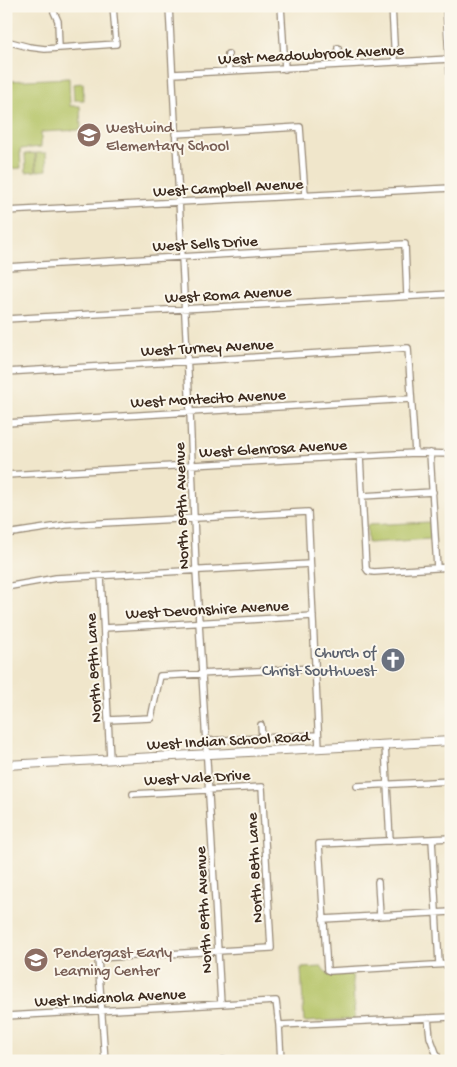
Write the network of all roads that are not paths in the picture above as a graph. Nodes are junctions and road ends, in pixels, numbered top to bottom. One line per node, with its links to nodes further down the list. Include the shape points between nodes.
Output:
1 (114, 6): 8 (street, via 116,44)
2 (169, 6): 16 (street, North 89th Avenue)
3 (281, 6): 14 (street)
4 (392, 6): 12 (street)
5 (447, 6): 11 (main road)
6 (54, 12): 8 (street, via 58,21)
7 (6, 41): 8 (street, via 29,47)
8 (59, 48)
9 (338, 48): 13 (street)
10 (228, 54): 15 (street)
11 (450, 59): 12 (street, West Meadowbrook Avenue); 17 (main road)
12 (395, 62): 13 (street, West Meadowbrook Avenue)
13 (339, 65): 14 (street, West Meadowbrook Avenue)
14 (285, 69): 15 (street, West Meadowbrook Avenue)
15 (229, 71): 16 (street, West Meadowbrook Avenue)
16 (173, 74): 18 (street, North 89th Avenue)
17 (451, 76)
18 (175, 134): 20 (street, via 300,127); 21 (street, North 89th Avenue)
19 (451, 188): 20 (street, West Campbell Avenue)
20 (305, 195): 21 (street, West Campbell Avenue)
21 (179, 202): 22 (street, West Campbell Avenue); 23 (street, North 89th Avenue)
22 (6, 211)
23 (182, 257): 24 (street, West Sells Drive); 26 (street, West Sells Drive, via 405,244); 27 (street, North 89th Avenue)
24 (6, 267)
25 (451, 294): 26 (street, West Roma Avenue)
26 (407, 296): 27 (street, West Roma Avenue)
27 (185, 310): 28 (street, West Roma Avenue); 29 (street, North 89th Avenue)
28 (6, 319)
29 (187, 361): 30 (street, West Turney Avenue); 31 (street, West Turney Avenue, via 408,348); 32 (street, North 89th Avenue)
30 (6, 372)
31 (411, 399): 32 (street, West Montecito Avenue); 34 (street)
32 (190, 412): 33 (street, West Montecito Avenue); 38 (street, North 89th Avenue)
33 (6, 423)
34 (414, 453): 35 (street, West Glenrosa Avenue); 37 (street, West Glenrosa Avenue)
35 (430, 453): 36 (street, West Glenrosa Avenue); 40 (street)
36 (451, 454)
37 (360, 456): 38 (street, West Glenrosa Avenue); 41 (street)
38 (192, 466): 39 (street, West Glenrosa Avenue); 42 (street, North 89th Avenue)
39 (6, 476)
40 (433, 492): 41 (street); 46 (street)
41 (362, 496): 46 (street, via 368,571)
42 (194, 518): 43 (street, via 66,525); 44 (street, via 308,512); 47 (street, North 89th Avenue)
43 (6, 534)
44 (310, 564): 47 (street); 50 (street)
45 (451, 567): 46 (street)
46 (437, 568)
47 (196, 570): 48 (street); 51 (street, North 89th Avenue)
48 (101, 576): 49 (street, via 56,578); 52 (street, North 89th Lane)
49 (6, 587)
50 (313, 616): 51 (street, West Devonshire Avenue); 53 (street)
51 (200, 622): 52 (street, West Devonshire Avenue); 54 (street, North 89th Avenue)
52 (104, 628): 55 (street, North 89th Lane)
53 (315, 668): 54 (street); 57 (street)
54 (202, 675): 55 (street, via 160,676 151,718); 60 (street, North 89th Avenue)
55 (108, 720): 64 (street, North 89th Lane)
56 (261, 725): 58 (street, West Indian School Road)
57 (318, 735): 58 (street, West Indian School Road); 62 (street)
58 (262, 738): 60 (street, West Indian School Road)
59 (451, 741): 61 (main road, West Indian School Road)
60 (206, 742): 63 (street, North 89th Avenue)
61 (385, 745): 62 (main road, West Indian School Road); 67 (street)
62 (319, 748): 63 (main road, West Indian School Road)
63 (206, 755): 64 (main road, West Indian School Road); 70 (street, North 89th Avenue)
64 (110, 759): 65 (main road, West Indian School Road)
65 (6, 765)
66 (451, 781): 67 (street)
67 (388, 785): 68 (street); 74 (street)
68 (357, 786)
69 (262, 787): 70 (street, West Vale Drive); 80 (street, North 88th Lane, via 271,948)
70 (210, 789): 71 (street, West Vale Drive); 80 (street, North 89th Avenue)
71 (133, 794)
72 (451, 838): 73 (street)
73 (432, 839): 74 (street); 77 (street)
74 (390, 841): 79 (street, via 319,844)
75 (378, 882): 78 (street)
76 (451, 912): 77 (street)
77 (436, 913): 78 (street); 81 (street)
78 (380, 916): 79 (street)
79 (324, 919): 81 (street, via 327,970)
80 (218, 950): 83 (street, North 89th Avenue); 84 (street, via 98,958)
81 (439, 964): 82 (street)
82 (451, 964)
83 (221, 1004): 84 (street, West Indianola Avenue); 88 (street, West Indianola Avenue, via 276,1001)
84 (102, 1010): 85 (street, West Indianola Avenue); 89 (street)
85 (6, 1016)
86 (451, 1017): 87 (street)
87 (428, 1018): 88 (street); 91 (street, via 430,1037)
88 (279, 1025): 90 (street)
89 (105, 1061)
90 (280, 1061)
91 (439, 1061)

